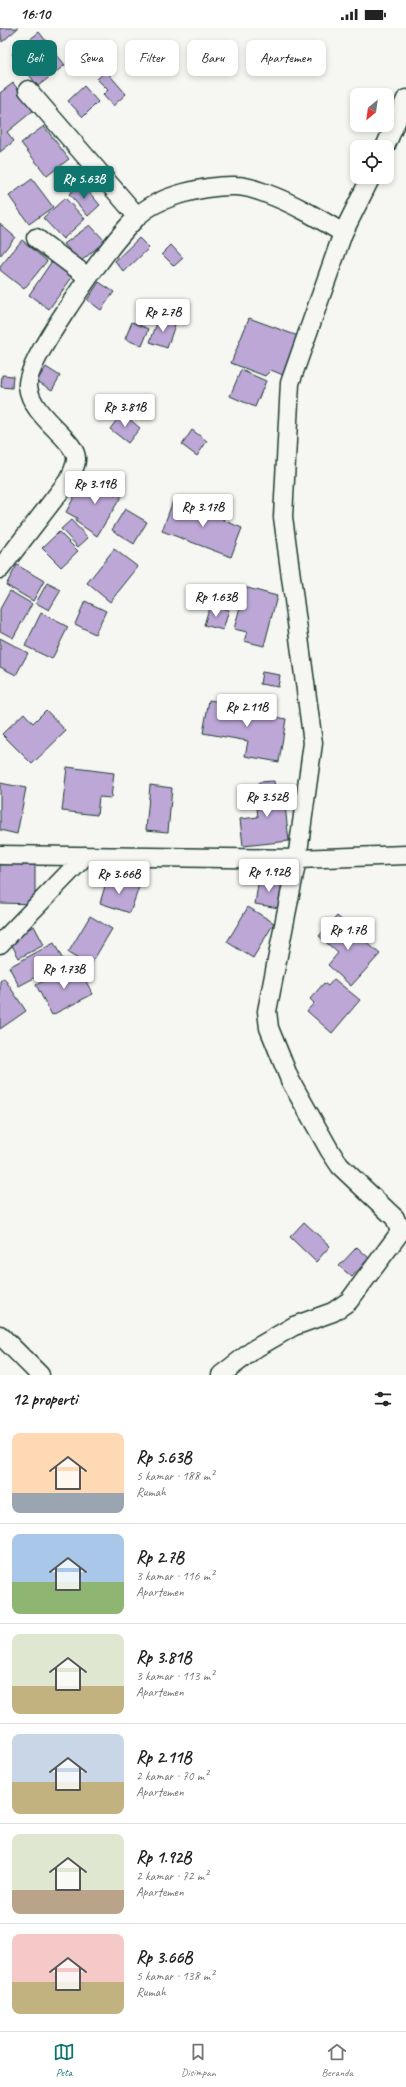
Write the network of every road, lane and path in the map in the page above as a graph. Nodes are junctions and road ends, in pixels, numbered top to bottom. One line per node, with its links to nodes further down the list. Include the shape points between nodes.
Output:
1 (28, 90): 5 (street)
2 (406, 99): 3 (street)
3 (388, 140)
4 (368, 184): 6 (street)
5 (137, 216): 6 (street, via 154,204 186,193 210,187 237,186 265,193 294,205); 8 (street)
6 (343, 233): 13 (street, via 290,383 283,517 313,743)
7 (36, 238): 8 (street)
8 (88, 277): 9 (street, via 53,332 30,375 28,385 32,402 39,413 72,447 76,459 71,477)
9 (0, 569)
10 (406, 855): 13 (street)
11 (0, 856): 12 (street)
12 (84, 856): 13 (street); 14 (street)
13 (297, 859): 15 (street, via 267,1011 269,1028 290,1080 340,1166 395,1218 399,1229)
14 (0, 944)
15 (405, 1227): 18 (street, via 349,1301 333,1312 294,1326 256,1348)
16 (0, 1335): 17 (street)
17 (40, 1375)
18 (221, 1375)

